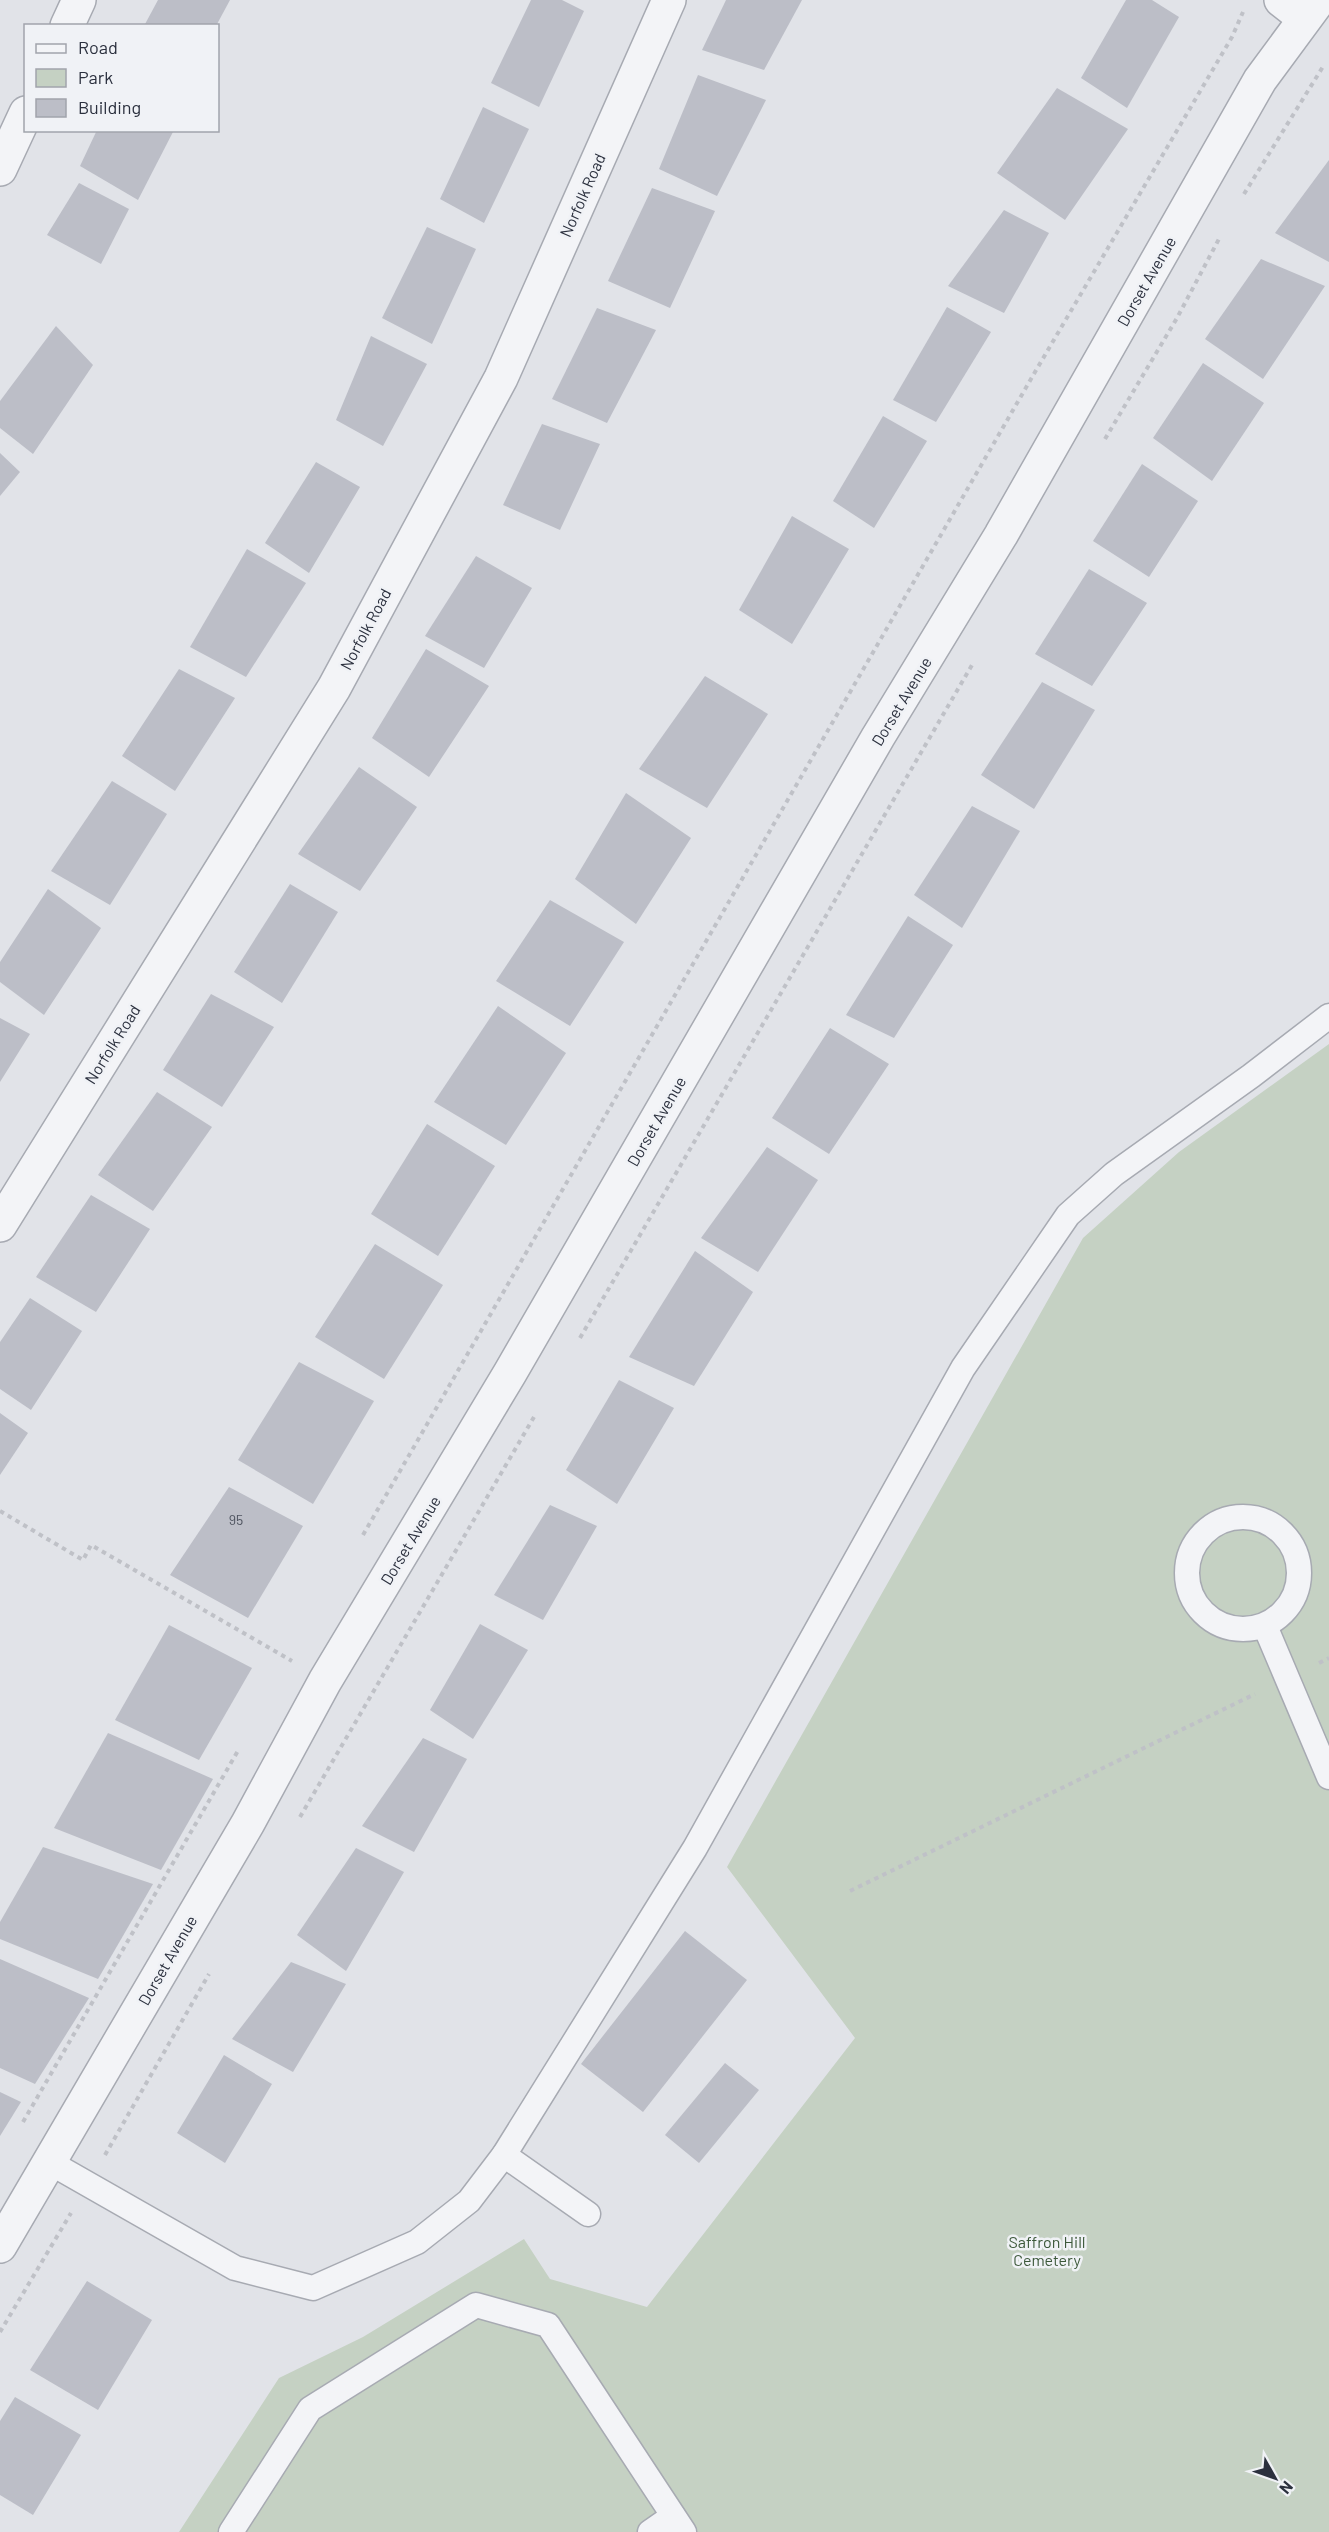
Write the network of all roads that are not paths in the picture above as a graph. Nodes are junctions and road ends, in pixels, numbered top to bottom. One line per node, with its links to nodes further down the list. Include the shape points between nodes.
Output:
1 (79, 0): 4 (street)
2 (669, 0): 8 (street, Norfolk Road, via 501,378 334,688)
3 (1302, 6): 12 (street, Dorset Avenue, via 1001,535 878,737)
4 (68, 24)
5 (24, 117): 6 (street)
6 (0, 169)
7 (1329, 1016): 11 (lane, via 1114,1174 1068,1215 963,1368 695,1848)
8 (0, 1225)
9 (1265, 1626): 9 (lane, via 1236,1630 1226,1626 1208,1618 1190,1595 1186,1565 1198,1537 1222,1519 1251,1515 1278,1527 1296,1551 1300,1580 1289,1608); 10 (lane)
10 (1329, 1777)
11 (504, 2155): 12 (lane, via 469,2201 417,2242 313,2288 235,2268); 13 (lane)
12 (49, 2162): 14 (street, Dorset Avenue)
13 (588, 2214)
14 (0, 2246)
15 (679, 2524): 16 (lane, via 548,2325 476,2305 310,2409); 17 (lane)
16 (231, 2532)
17 (650, 2532)

